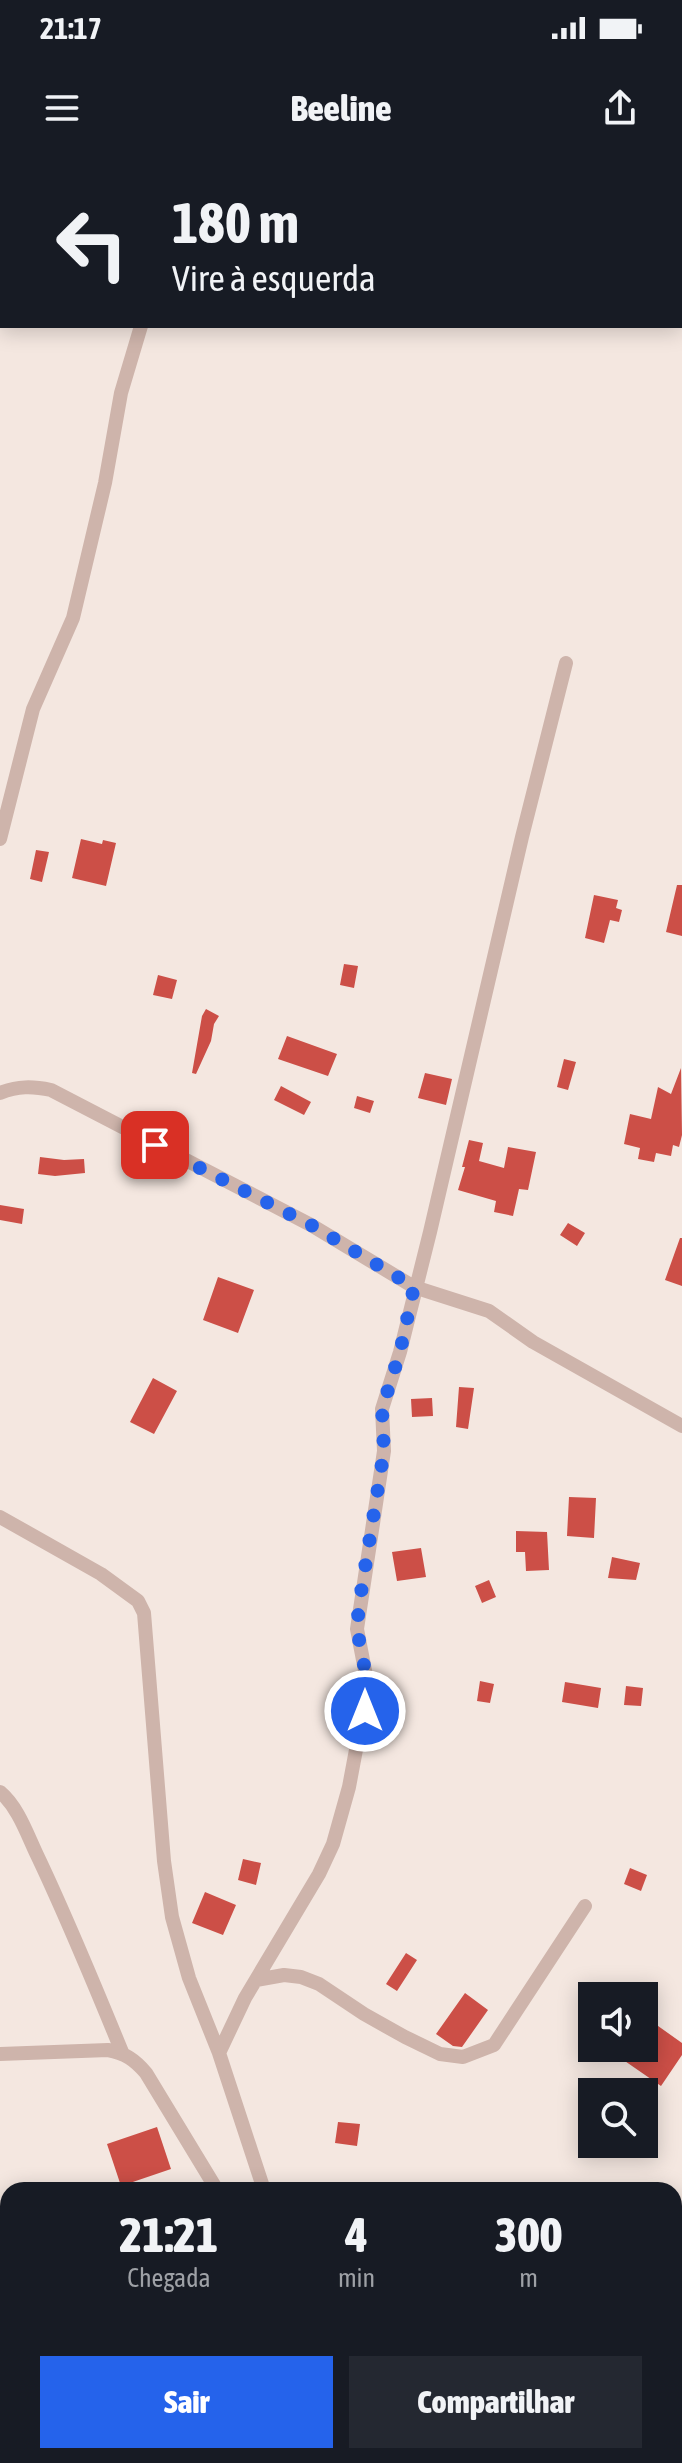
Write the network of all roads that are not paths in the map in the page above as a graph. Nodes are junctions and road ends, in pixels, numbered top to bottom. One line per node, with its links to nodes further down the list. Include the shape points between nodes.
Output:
1 (140, 328): 3 (street, via 121,393 73,618 33,709)
2 (566, 663): 5 (street)
3 (0, 839)
4 (0, 1093): 5 (street, via 34,1086 51,1090 311,1225)
5 (414, 1287): 6 (street, via 489,1311 533,1342); 10 (street, via 382,1409 384,1451 357,1629 368,1686 349,1787 319,1874)
6 (682, 1426)
7 (0, 1517): 12 (street, via 101,1574 138,1601 144,1613 172,1917)
8 (0, 1792): 11 (street, via 43,1868)
9 (585, 1906): 10 (street, via 494,2045 463,2057 440,2054 405,2037 301,1977)
10 (256, 1980): 12 (street)
11 (122, 2052): 13 (street); 14 (street, via 146,2073)
12 (219, 2053): 15 (street)
13 (0, 2054)
14 (212, 2182)
15 (261, 2182)

